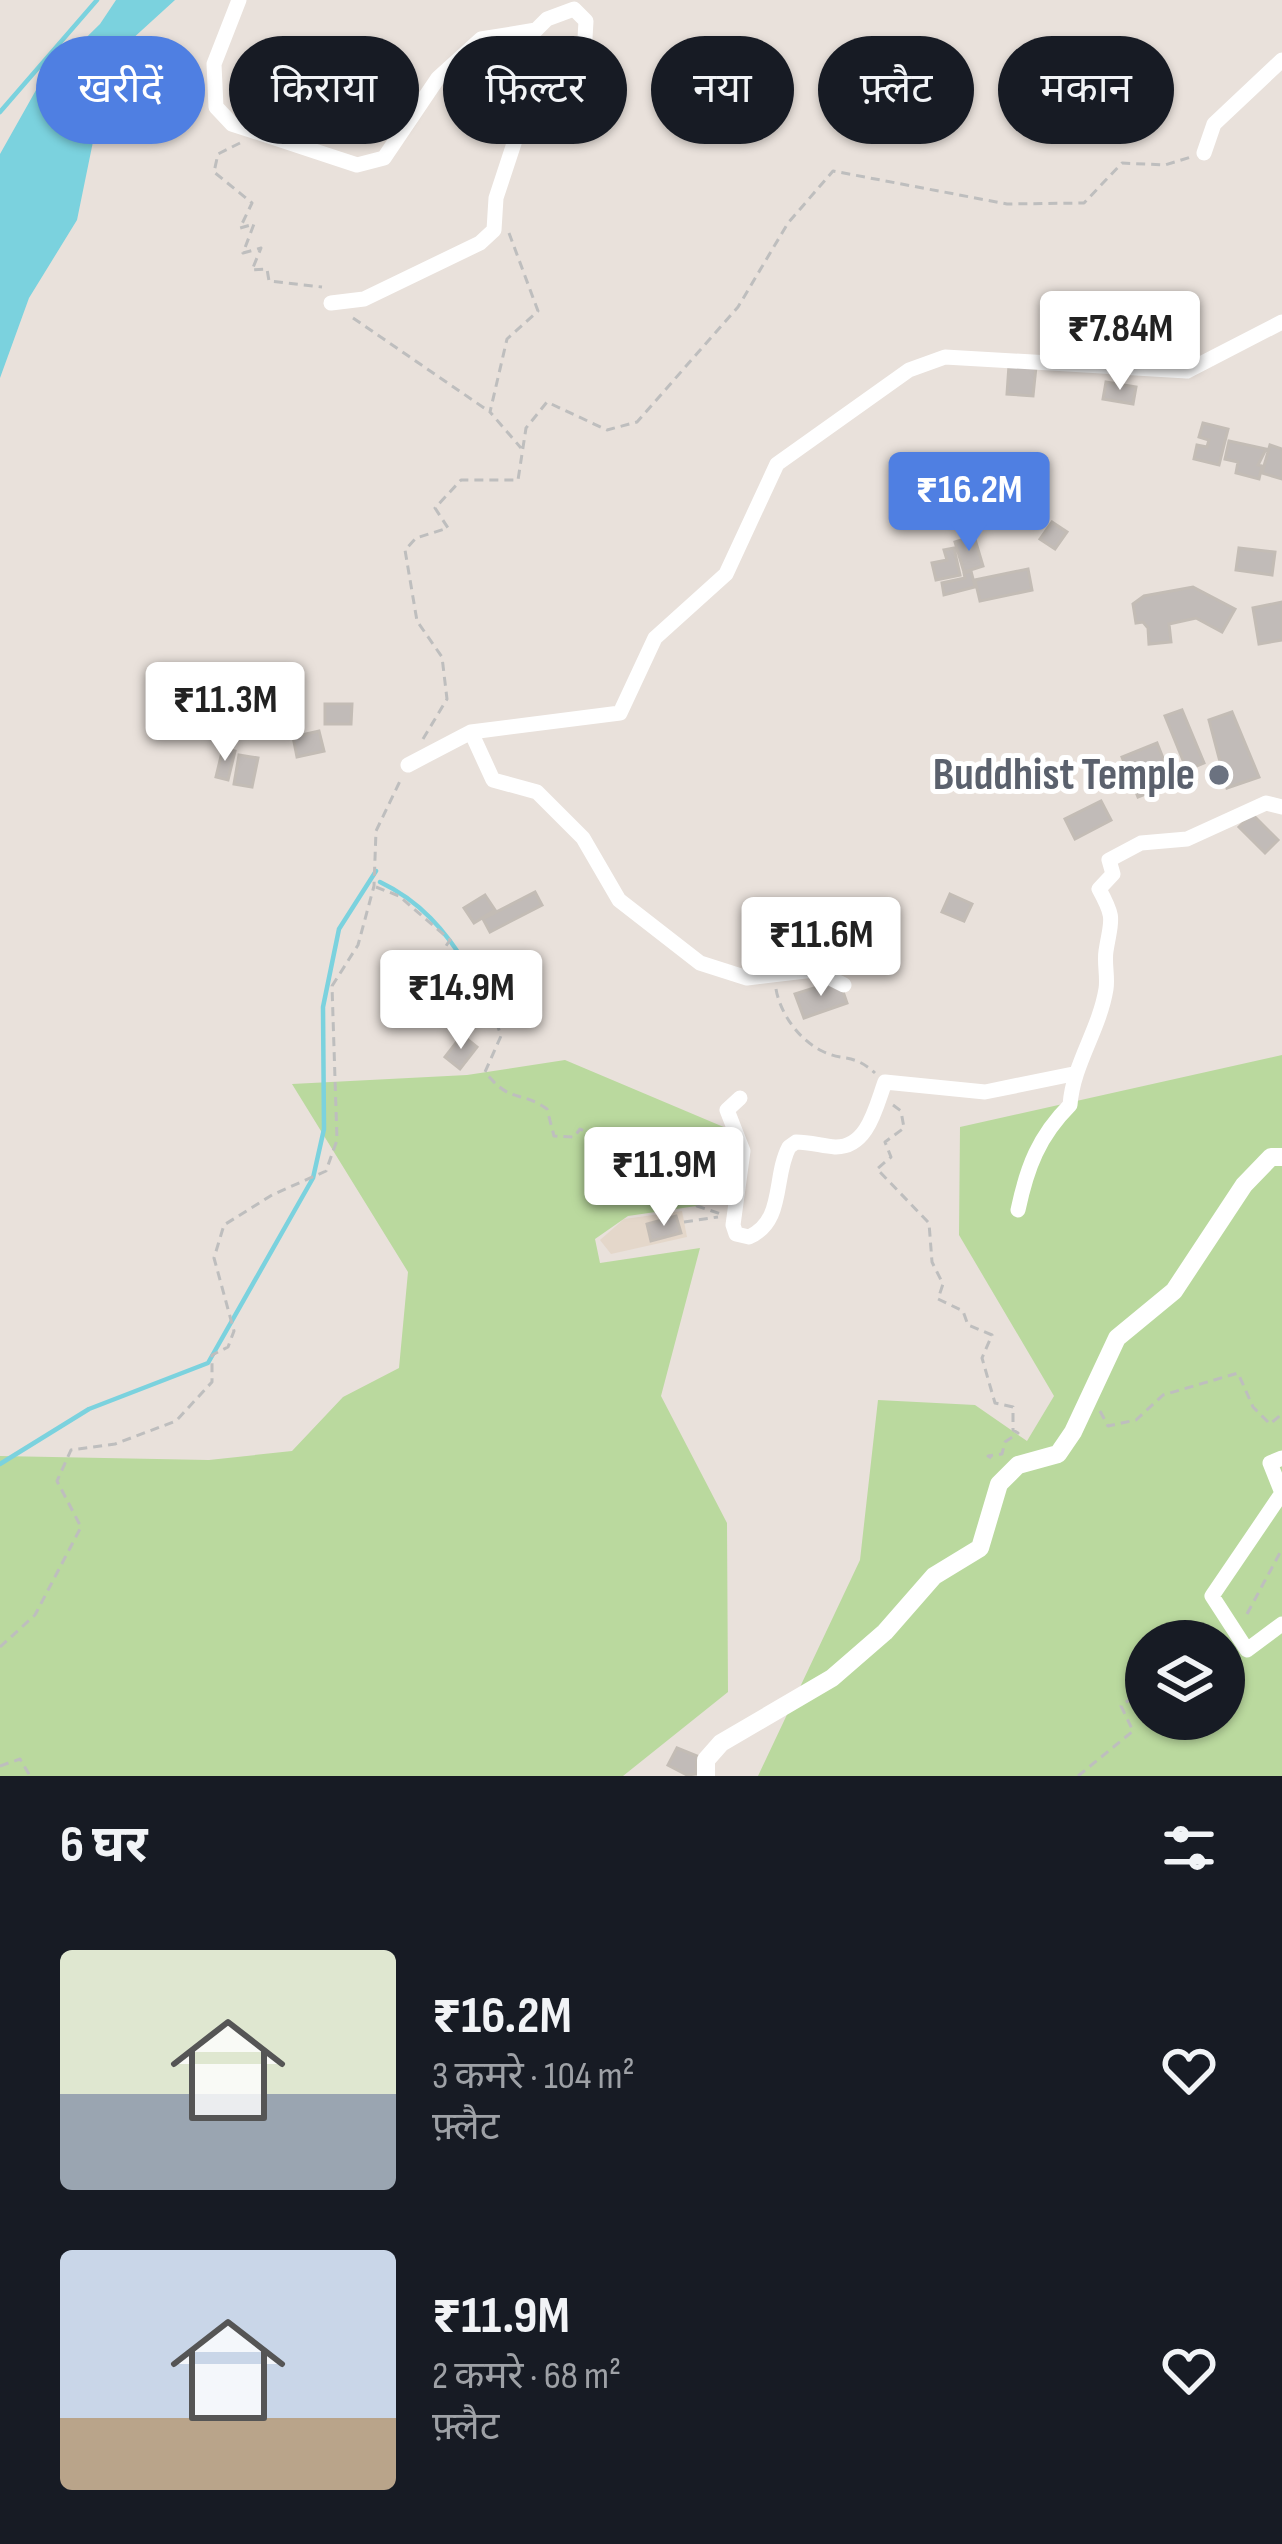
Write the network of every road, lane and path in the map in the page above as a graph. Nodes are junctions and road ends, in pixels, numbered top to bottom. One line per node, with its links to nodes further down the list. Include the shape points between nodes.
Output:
1 (239, 0): 5 (street, via 214,64 216,107 232,124 357,165 384,158 438,78 481,39 536,30 574,9 586,20 584,55 525,110)
2 (1282, 60): 4 (street, via 1214,124)
3 (244, 144): 6 (path, via 218,154 214,172 252,203 240,228 254,224 244,253 261,248 252,270 267,269 269,281 325,288)
4 (1204, 153): 9 (path, via 1166,165 1122,164 1084,203 1007,204 833,171 788,223 737,307 637,422 607,430 547,401 526,428)
5 (495, 210): 6 (street, via 494,230 481,243 364,299); 8 (path, via 538,311 507,339)
6 (331, 303): 8 (path)
7 (1282, 322): 10 (street, via 1187,371 945,357 909,370 777,464 726,574 655,638 620,712)
8 (490, 412): 9 (path)
9 (523, 449): 11 (path, via 518,480 461,480 435,508 448,528 405,550 417,621 442,657 447,699)
10 (471, 732): 11 (street); 14 (street, via 493,780 538,792 584,838 635,913 700,963 747,978)
11 (408, 765): 13 (path, via 376,831)
12 (1282, 807): 16 (street, via 1266,803 1187,839 1142,843 1109,860 1113,874 1099,889 1114,926 1107,988)
13 (374, 886): 21 (path, via 399,896 449,940 442,952 497,1024 501,1036 485,1072 506,1095 547,1109 554,1136 574,1137 580,1129 592,1135 601,1161 624,1158 676,1178 690,1185 697,1206); 33 (path, via 358,945 332,986 337,1140 326,1171 224,1225 214,1258 234,1331 228,1347 212,1355 212,1382 176,1421 71,1450 57,1481 81,1527 35,1615)
14 (776, 974): 15 (street, via 814,970); 17 (path, via 793,1028 823,1052 858,1057)
15 (844, 985)
16 (1072, 1074): 17 (street, via 985,1092); 20 (street, via 1070,1105 1045,1131)
17 (885, 1082): 21 (street, via 871,1126 854,1140 789,1147 772,1215 759,1232 736,1234); 26 (path, via 904,1128 885,1142 891,1156 877,1169 928,1223 943,1283 938,1299 992,1336 982,1358 995,1403 1013,1407 1018,1433 1002,1454 988,1456 999,1472)
18 (740, 1098): 21 (street, via 728,1110 743,1151)
19 (1282, 1157): 23 (street, via 1271,1157 1244,1185 1174,1292 1117,1338)
20 (1018, 1210)
21 (732, 1217): 22 (path)
22 (684, 1222)
23 (1090, 1391): 24 (path, via 1108,1426 1136,1420 1163,1395 1238,1373 1270,1424); 26 (street, via 1058,1454)
24 (1282, 1414)
25 (1282, 1458): 27 (street, via 1270,1463)
26 (1018, 1465): 37 (street, via 999,1484 980,1548 934,1576 832,1678 721,1743 706,1760)
27 (1282, 1493): 29 (street, via 1212,1596)
28 (1282, 1549): 30 (path)
29 (1230, 1620)
30 (1241, 1620)
31 (1282, 1624): 32 (street)
32 (1245, 1646)
33 (0, 1647)
34 (1125, 1737): 38 (path)
35 (0, 1766): 36 (path, via 20,1759)
36 (30, 1776)
37 (706, 1776)
38 (1078, 1776)

